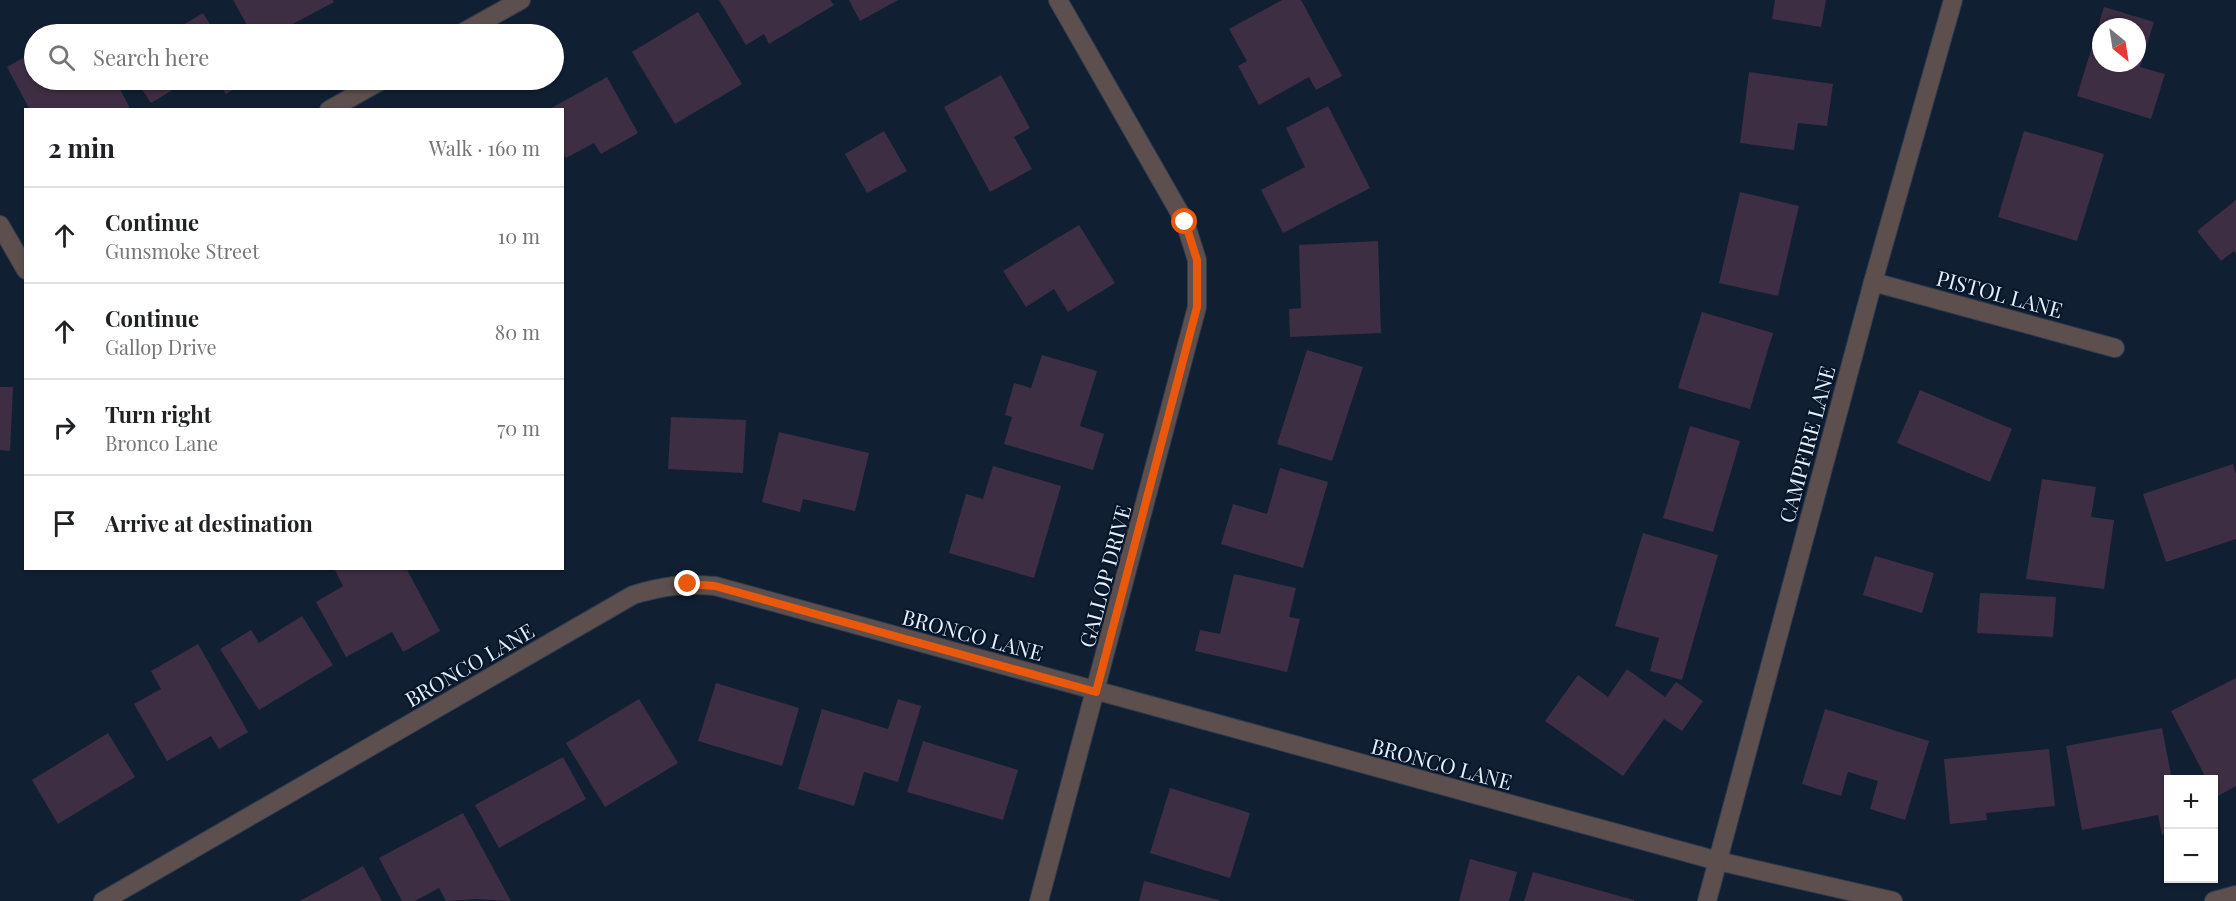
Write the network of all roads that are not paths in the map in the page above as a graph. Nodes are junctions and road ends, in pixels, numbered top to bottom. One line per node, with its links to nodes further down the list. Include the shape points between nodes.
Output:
1 (521, 0): 4 (street)
2 (1058, 0): 11 (street, GALLOP DRIVE, via 1185,222 1197,260 1197,307)
3 (1953, 0): 9 (street, CAMPFIRE LANE)
4 (478, 24)
5 (364, 90): 6 (street)
6 (333, 108)
7 (0, 225): 8 (street)
8 (24, 267)
9 (1873, 282): 10 (street, PISTOL LANE); 12 (street, CAMPFIRE LANE)
10 (2115, 348)
11 (1096, 692): 12 (street, BRONCO LANE); 14 (street, BRONCO LANE, via 715,586 660,587 633,595); 15 (street, GALLOP DRIVE)
12 (1718, 861): 16 (street, CAMPFIRE LANE); 17 (street, BRONCO LANE)
13 (2236, 895): 18 (street)
14 (103, 901)
15 (1039, 901)
16 (1707, 901)
17 (1893, 901)
18 (2214, 901)

